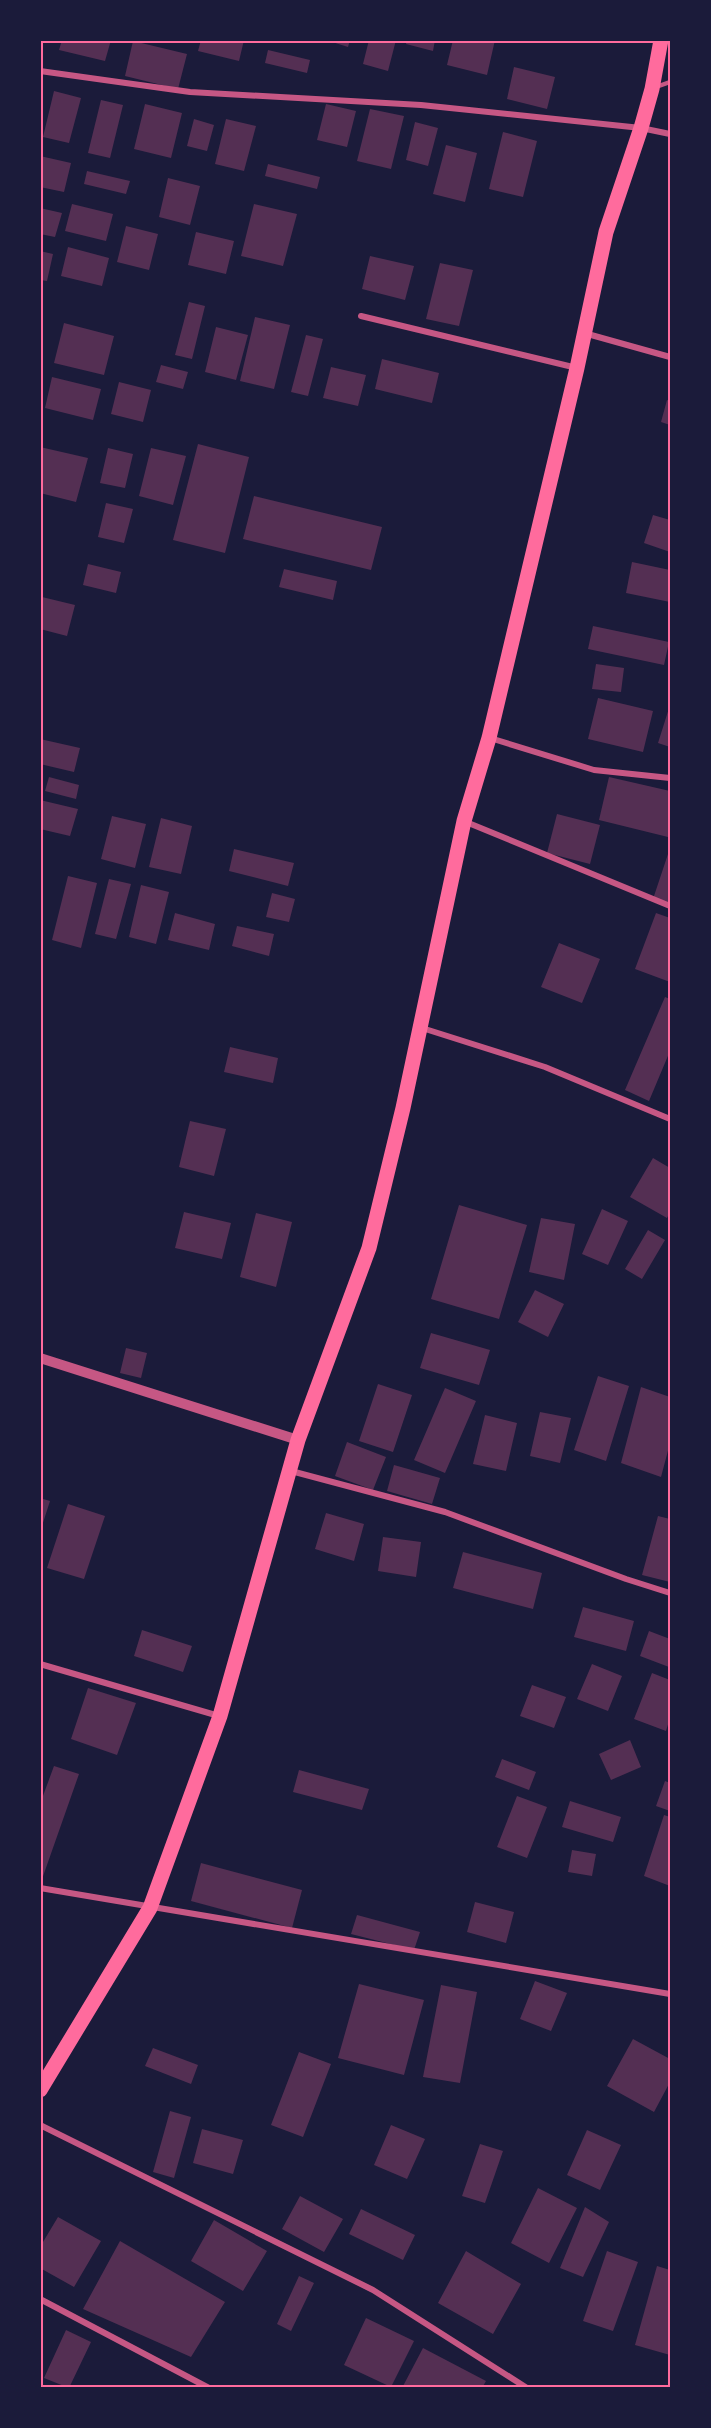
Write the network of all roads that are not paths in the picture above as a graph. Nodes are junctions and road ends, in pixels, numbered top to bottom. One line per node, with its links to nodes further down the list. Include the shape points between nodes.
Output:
1 (661, 40): 4 (main road)
2 (40, 71): 5 (street, via 190,92 422,105)
3 (670, 82): 4 (lane)
4 (652, 89): 5 (main road)
5 (641, 128): 6 (street); 8 (main road, via 606,232)
6 (670, 134)
7 (361, 316): 10 (street)
8 (583, 333): 9 (street); 10 (main road)
9 (670, 357)
10 (578, 368): 11 (main road)
11 (489, 738): 12 (street, via 594,770); 13 (main road)
12 (670, 778)
13 (464, 821): 14 (street); 15 (main road)
14 (670, 906)
15 (419, 1027): 16 (street, via 545,1067); 18 (main road, via 369,1248)
16 (670, 1119)
17 (40, 1358): 18 (street)
18 (298, 1440): 19 (main road)
19 (291, 1471): 20 (street, via 445,1512); 22 (main road)
20 (670, 1593)
21 (40, 1664): 22 (street)
22 (220, 1716): 24 (main road)
23 (40, 1888): 24 (street)
24 (150, 1908): 25 (street); 26 (main road)
25 (670, 1994)
26 (40, 2090)
27 (40, 2125): 30 (street, via 373,2290)
28 (40, 2299): 29 (street)
29 (209, 2388)
30 (527, 2388)

